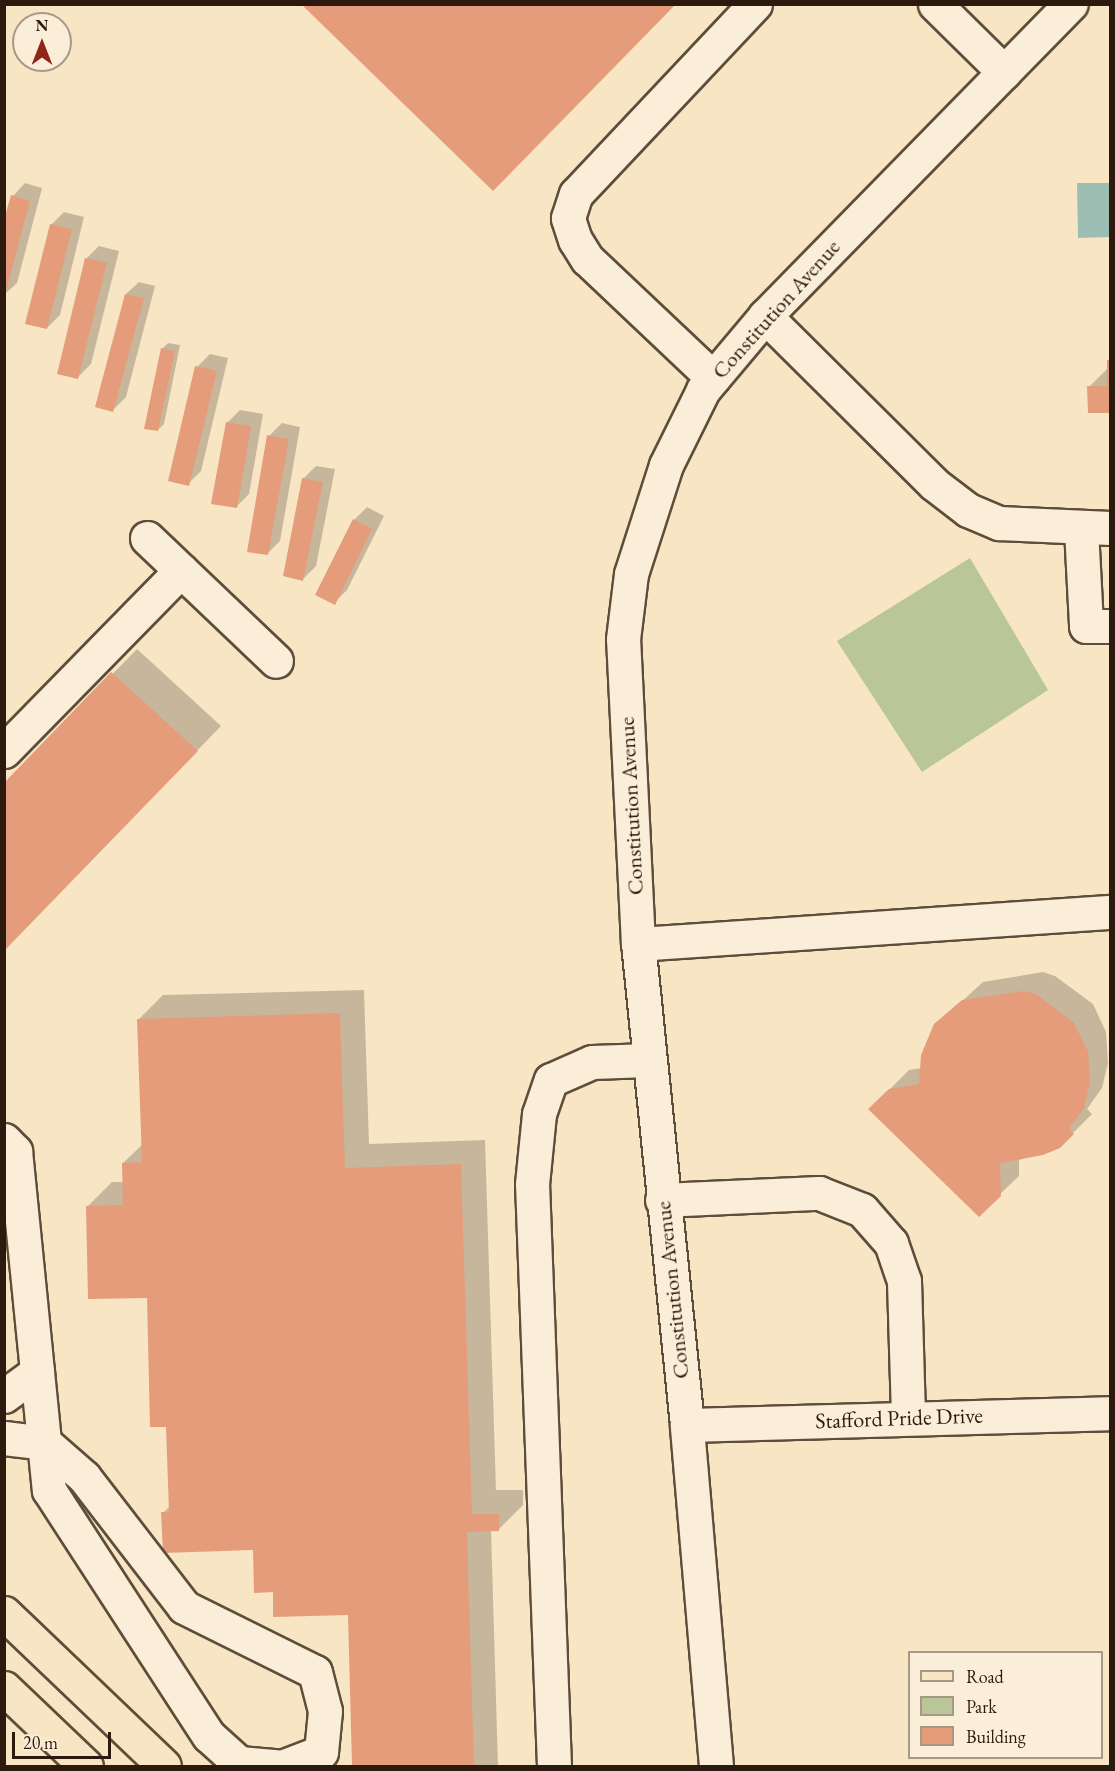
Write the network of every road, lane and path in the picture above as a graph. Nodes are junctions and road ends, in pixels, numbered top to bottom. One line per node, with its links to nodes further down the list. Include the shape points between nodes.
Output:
1 (755, 4): 6 (street, via 576,194 568,218 574,240 587,259)
2 (935, 4): 4 (street)
3 (1071, 4): 4 (street, Constitution Avenue)
4 (1004, 72): 5 (street, Constitution Avenue)
5 (765, 315): 6 (street, Constitution Avenue); 7 (street, via 934,484 968,510 999,522)
6 (713, 378): 14 (street, Constitution Avenue, via 666,465 631,574 623,639)
7 (1096, 529): 10 (street, via 1086,626)
8 (147, 538): 9 (street)
9 (181, 570): 11 (street); 12 (street)
10 (1110, 626)
11 (276, 661)
12 (4, 751)
13 (1110, 912): 14 (street)
14 (638, 944): 15 (street, Constitution Avenue)
15 (649, 1060): 17 (street, Constitution Avenue); 31 (street, via 592,1062 552,1080 540,1114 532,1184)
16 (4, 1140): 18 (street, via 15,1151)
17 (662, 1200): 21 (street, via 819,1193 862,1210 891,1243 904,1281); 22 (street, Constitution Avenue)
18 (37, 1372): 19 (street); 24 (street)
19 (4, 1396)
20 (1110, 1413): 21 (street, Stafford Pride Drive)
21 (908, 1418): 22 (street, Stafford Pride Drive)
22 (687, 1425): 32 (street, Constitution Avenue)
23 (4, 1438): 24 (street)
24 (45, 1443): 29 (street, via 49,1491 209,1736 239,1763); 30 (street, via 84,1477 184,1607 315,1672 325,1711 321,1752)
25 (4, 1613): 28 (main road)
26 (4, 1688): 27 (main road)
27 (86, 1767)
28 (164, 1767)
29 (276, 1767)
30 (285, 1767)
31 (554, 1767)
32 (716, 1767)

